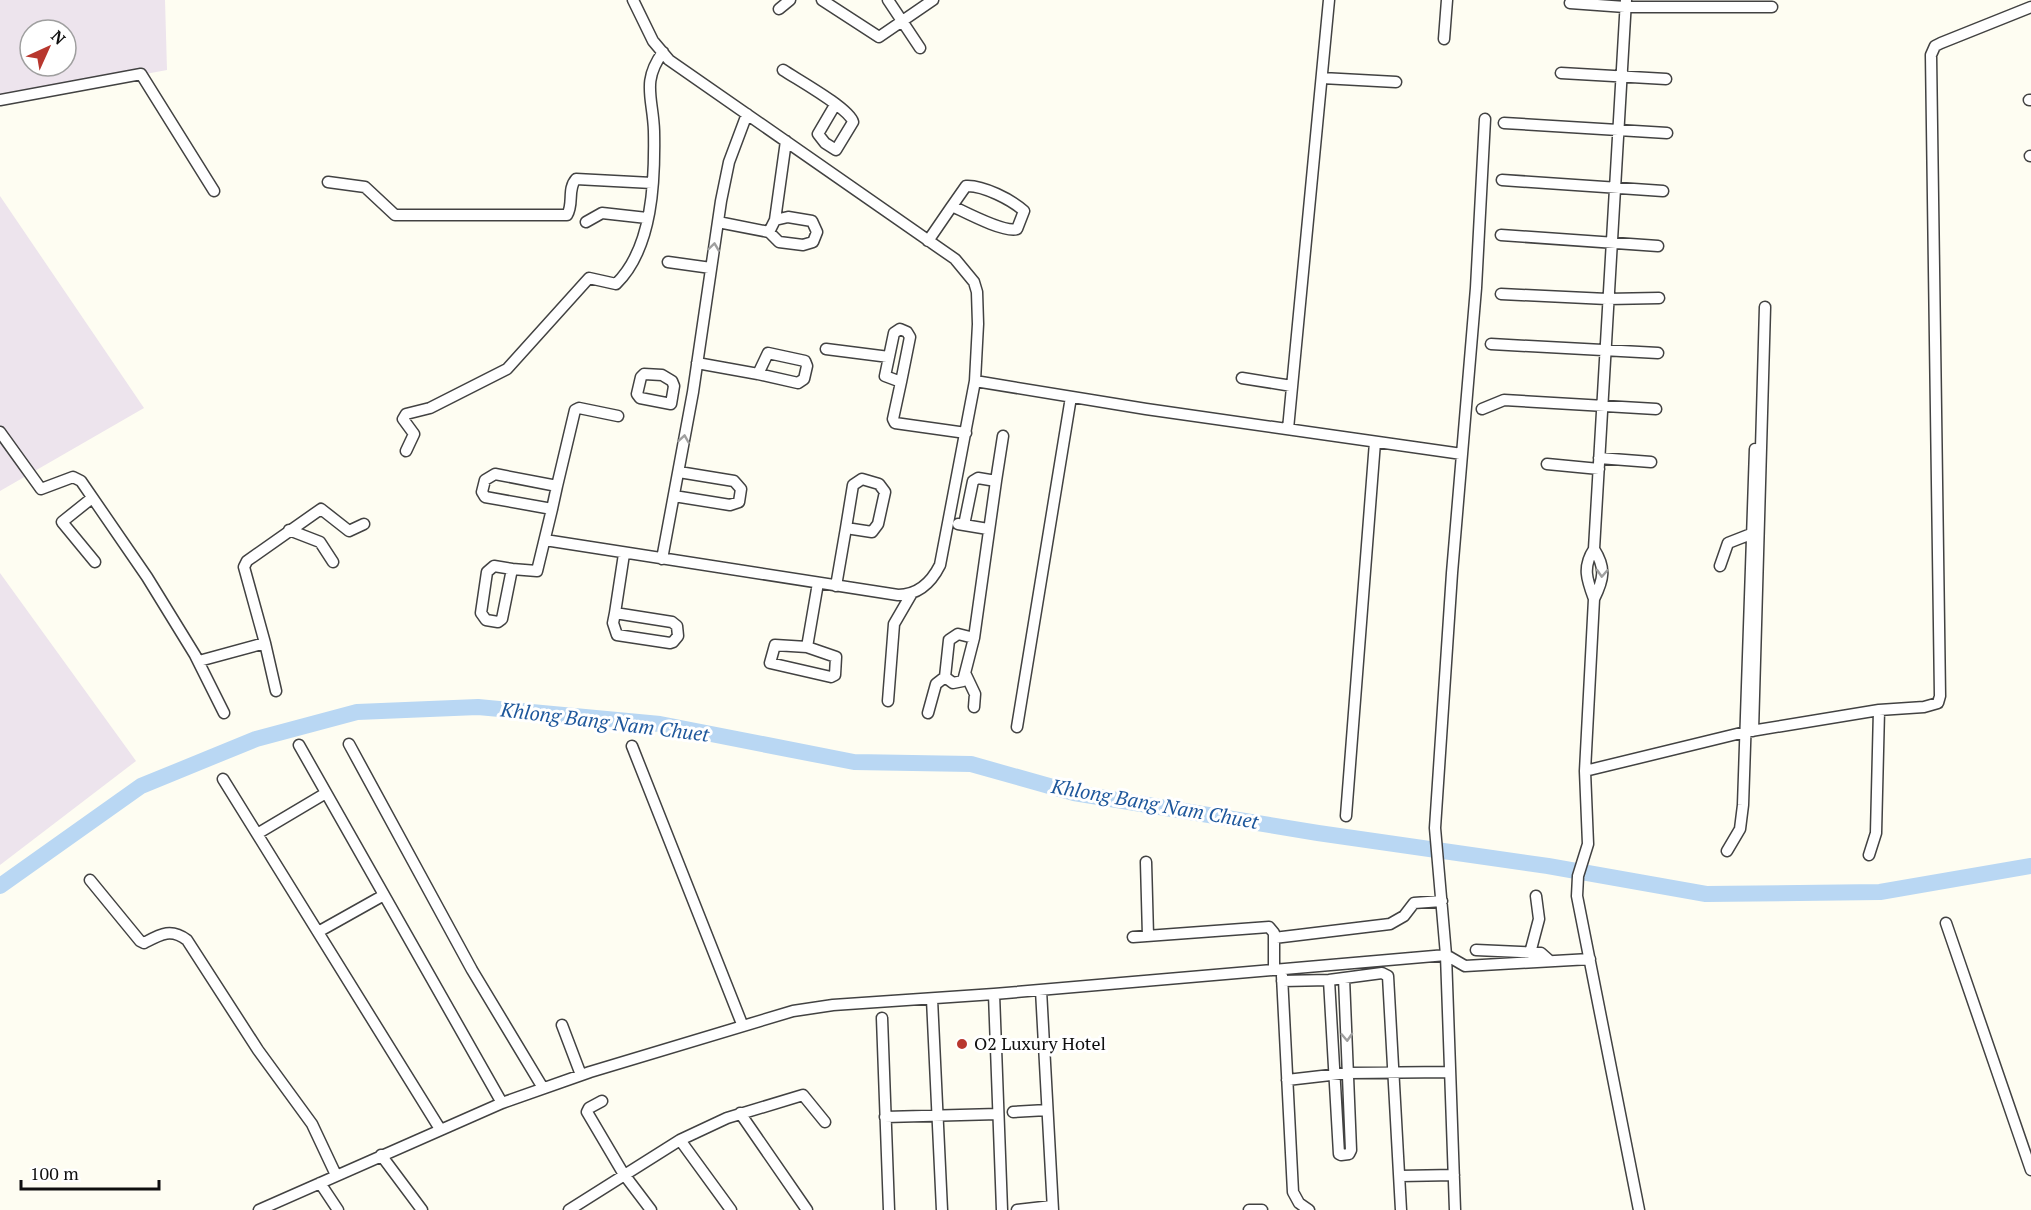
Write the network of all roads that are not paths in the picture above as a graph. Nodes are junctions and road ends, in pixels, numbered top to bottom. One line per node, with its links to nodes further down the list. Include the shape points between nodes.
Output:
1 (633, 0): 17 (street, via 653,41)
2 (789, 0): 13 (street)
3 (822, 0): 14 (street, via 879,37)
4 (888, 0): 14 (street)
5 (933, 0): 14 (street)
6 (1329, 0): 21 (street)
7 (1447, 0): 15 (street)
8 (1570, 3): 10 (street)
9 (1733, 3): 10 (street); 11 (street)
10 (1625, 4): 20 (street)
11 (1772, 7)
12 (2031, 7): 120 (street, via 1941,43 1931,55 1940,696 1938,703 1924,707)
13 (779, 9)
14 (903, 21): 16 (street)
15 (1444, 39)
16 (920, 48)
17 (663, 52): 26 (street); 36 (street, via 650,72)
18 (783, 70): 25 (street)
19 (1561, 73): 20 (street)
20 (1622, 77): 22 (street); 29 (street)
21 (1322, 78): 23 (street); 66 (street)
22 (1666, 79)
23 (1395, 82)
24 (0, 100): 38 (street, via 141,74)
25 (835, 105): 32 (street, via 818,134); 32 (street, via 853,122)
26 (747, 114): 31 (street); 44 (street, via 729,162)
27 (1485, 119): 81 (street)
28 (1504, 123): 29 (street)
29 (1618, 130): 30 (street); 37 (street)
30 (1667, 133)
31 (786, 141): 33 (street); 42 (street)
32 (836, 150): 33 (street)
33 (825, 168): 47 (street)
34 (1502, 180): 37 (street)
35 (328, 182): 36 (street, via 365,187 395,215 492,216 567,215 576,178)
36 (652, 183): 41 (street)
37 (1614, 187): 39 (street); 48 (street)
38 (214, 191)
39 (1663, 191)
40 (951, 206): 40 (street, via 966,186 972,186 1024,211 1020,225 1012,231); 47 (street)
41 (646, 218): 43 (street, via 602,213); 80 (street, via 634,260 616,284 589,278 507,369 430,408 406,414 403,419 414,439)
42 (775, 220): 45 (street); 45 (street, via 788,217 812,221 816,224 816,237 809,245 803,245 779,242)
43 (586, 222)
44 (718, 222): 45 (street); 51 (street, one-way to 44)
45 (769, 232)
46 (1501, 236): 48 (street)
47 (928, 241): 64 (street, via 955,259 974,282 978,319)
48 (1610, 244): 49 (street); 54 (street)
49 (1658, 246)
50 (668, 262): 51 (street)
51 (711, 268): 61 (street)
52 (1501, 294): 54 (street)
53 (1659, 298): 54 (street)
54 (1606, 299): 58 (street)
55 (1765, 307): 124 (street)
56 (1491, 344): 58 (street)
57 (826, 349): 60 (street)
58 (1604, 352): 59 (street); 69 (street)
59 (1658, 353)
60 (889, 357): 65 (street, via 885,376); 65 (street, via 894,333 907,332 910,337)
61 (697, 363): 62 (street); 72 (street)
62 (758, 374)
63 (1242, 378): 66 (street)
64 (975, 381): 67 (street); 76 (street)
65 (901, 382): 76 (street, via 895,423)
66 (1292, 386): 74 (street)
67 (1071, 397): 74 (street); 123 (street)
68 (671, 405): 72 (street)
69 (1602, 407): 70 (street, via 1504,400); 71 (street); 83 (street)
70 (1482, 409)
71 (1656, 409)
72 (689, 410): 85 (street, one-way to 72)
73 (618, 416): 87 (street, via 575,410)
74 (1288, 429): 78 (street)
75 (0, 432): 89 (street, via 41,489 78,478)
76 (966, 432): 91 (street)
77 (1003, 436): 86 (street)
78 (1375, 442): 81 (street); 131 (street)
79 (1755, 448): 97 (street)
80 (406, 451)
81 (1462, 454): 139 (street, via 1435,828)
82 (1651, 462): 83 (street)
83 (1599, 463): 84 (street); 99 (street)
84 (1547, 464)
85 (679, 472): 88 (street); 88 (street, via 734,481 741,489 739,502 730,505)
86 (996, 481): 93 (street, via 973,481); 95 (street)
87 (557, 486): 90 (street); 90 (street, via 495,474 488,476 483,486 485,496)
88 (674, 496): 101 (street)
89 (92, 498): 102 (street, via 62,522); 114 (street)
90 (552, 509): 98 (street)
91 (950, 523): 93 (street); 108 (street, via 934,578)
92 (364, 524): 96 (street, via 349,531 321,509)
93 (964, 525): 95 (street)
94 (846, 528): 94 (street, via 856,481 879,484 885,492 875,528 872,532); 107 (street)
95 (988, 529): 111 (street)
96 (289, 530): 103 (street, via 320,542); 112 (street, via 244,567)
97 (1751, 534): 104 (street, via 1728,543); 124 (street)
98 (545, 540): 100 (street); 105 (street, via 537,571)
99 (1594, 549): 109 (street, via 1588,557 1586,575); 109 (street, one-way to 109, via 1603,570)
100 (624, 554): 101 (street); 110 (street)
101 (662, 559): 106 (street)
102 (95, 562)
103 (333, 562)
104 (1720, 566)
105 (512, 569): 105 (street, via 494,566 487,572 481,613 486,620 502,619)
106 (818, 583): 107 (street); 113 (street)
107 (836, 586): 108 (street, via 898,596)
108 (912, 593): 118 (street, via 894,624)
109 (1594, 599): 128 (street)
110 (615, 613): 110 (street, via 617,635 669,643 678,636 677,626 672,622)
111 (974, 638): 115 (street); 116 (street, via 958,634 950,640)
112 (265, 643): 114 (street); 117 (street)
113 (807, 647): 113 (street, via 775,645 770,663 835,675 836,657)
114 (199, 661): 121 (street)
115 (966, 675): 116 (street, via 960,683); 119 (street, via 975,694)
116 (945, 677): 122 (street, via 936,684)
117 (276, 691)
118 (888, 701)
119 (974, 707)
120 (1879, 710): 124 (street); 134 (street, via 1876,833)
121 (224, 713)
122 (928, 713)
123 (1017, 727)
124 (1749, 731): 128 (street); 133 (street, via 1742,822)
125 (349, 744): 165 (street, via 472,970)
126 (299, 745): 130 (street)
127 (632, 746): 157 (street)
128 (1585, 771): 148 (street, via 1588,844 1578,876 1577,896)
129 (223, 779): 132 (street)
130 (326, 793): 132 (street); 137 (street)
131 (1346, 816)
132 (257, 834): 141 (street)
133 (1727, 851)
134 (1869, 855)
135 (1146, 862): 142 (street)
136 (90, 879): 181 (street, via 140,941 144,943 166,932 187,940 258,1050 312,1124)
137 (384, 894): 141 (street); 167 (street)
138 (1536, 896): 146 (street, via 1539,919)
139 (1442, 901): 144 (street, via 1414,903 1404,916 1390,924); 147 (street)
140 (1946, 923): 178 (street)
141 (318, 932): 175 (street)
142 (1148, 936): 143 (street); 144 (street, via 1269,927)
143 (1133, 938)
144 (1274, 938): 150 (street)
145 (1476, 950): 146 (street)
146 (1530, 953): 149 (street, via 1546,955)
147 (1447, 956): 149 (street, via 1461,965); 150 (street); 159 (street)
148 (1590, 959): 149 (street); 201 (street)
149 (1550, 961)
150 (1280, 974): 152 (street); 153 (street); 164 (street)
151 (1344, 978): 152 (street); 160 (street, one-way to 160); 161 (street, via 1388,976)
152 (1329, 980): 162 (street)
153 (1041, 990): 154 (street); 168 (street)
154 (994, 994): 155 (street); 171 (street)
155 (932, 999): 157 (street, via 833,1005); 172 (street)
156 (882, 1018): 173 (street)
157 (742, 1024): 163 (street)
158 (562, 1025): 163 (street)
159 (1450, 1072): 161 (street); 180 (street)
160 (1348, 1073): 161 (street); 162 (street); 162 (street, via 1351,1150 1341,1155)
161 (1395, 1073): 182 (street)
162 (1336, 1074): 164 (street)
163 (581, 1075): 165 (street)
164 (1287, 1080): 198 (street, via 1293,1192)
165 (543, 1089): 167 (street)
166 (602, 1101): 179 (street, via 587,1112)
167 (502, 1103): 175 (street)
168 (1047, 1110): 169 (street); 184 (street)
169 (1013, 1112)
170 (740, 1113): 174 (street, via 803,1095); 176 (street); 191 (street)
171 (998, 1114): 172 (street); 194 (street)
172 (937, 1115): 173 (street); 193 (street)
173 (885, 1117): 192 (street)
174 (825, 1122)
175 (440, 1129): 177 (street)
176 (680, 1140): 179 (street); 190 (street)
177 (381, 1155): 181 (street); 187 (street)
178 (2031, 1170)
179 (623, 1173): 188 (street); 189 (street)
180 (1454, 1175): 182 (street); 200 (street)
181 (336, 1176): 183 (street)
182 (1400, 1176): 199 (street)
183 (320, 1183): 185 (street); 186 (street)
184 (1052, 1208): 195 (street)
185 (259, 1210)
186 (338, 1210)
187 (422, 1210)
188 (570, 1210)
189 (651, 1210)
190 (731, 1210)
191 (807, 1210)
192 (889, 1210)
193 (942, 1210)
194 (1002, 1210)
195 (1017, 1210)
196 (1249, 1210): 197 (street)
197 (1262, 1210)
198 (1309, 1210)
199 (1401, 1210)
200 (1455, 1210)
201 (1639, 1210)

